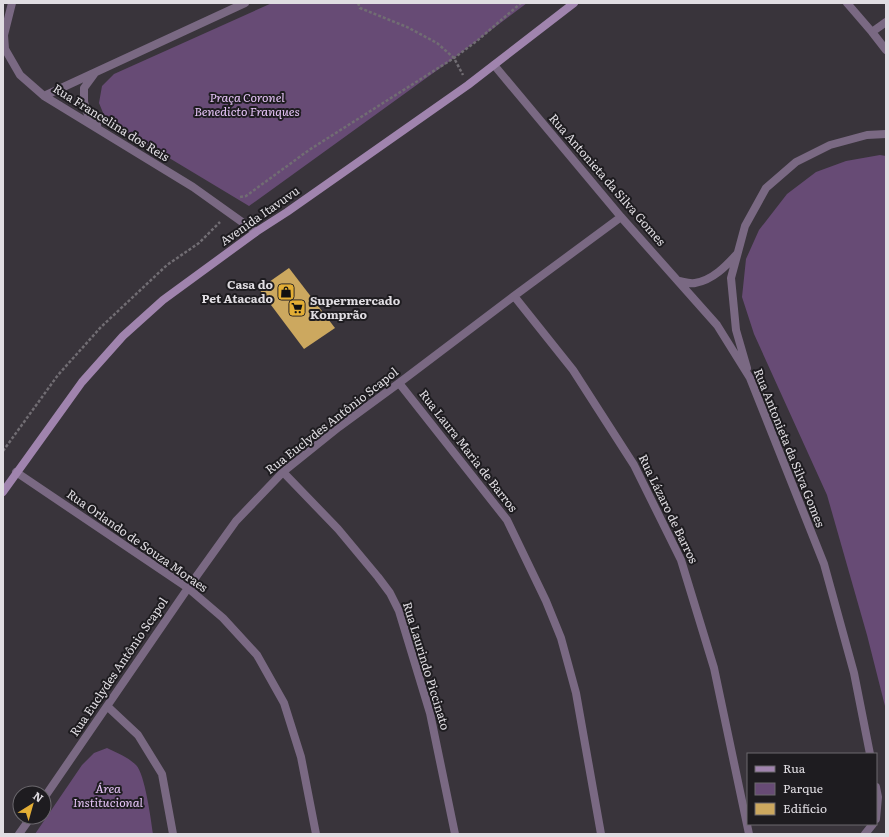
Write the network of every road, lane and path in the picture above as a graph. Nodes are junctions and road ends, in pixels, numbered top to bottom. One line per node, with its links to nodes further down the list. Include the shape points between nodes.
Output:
1 (12, 3): 14 (street, Rua Francelina dos Reis, via 4,35 5,49 20,74)
2 (245, 3): 12 (street)
3 (358, 3): 10 (path, via 360,8 438,43)
4 (521, 3): 10 (path)
5 (574, 3): 11 (main road, Avenida Itavuvu)
6 (847, 3): 8 (street)
7 (886, 22): 8 (street)
8 (872, 32): 9 (street)
9 (886, 50)
10 (454, 58): 13 (path); 17 (path, via 309,150 246,196)
11 (494, 65): 13 (main road, Avenida Itavuvu); 19 (street, Rua Antonieta da Silva Gomes)
12 (96, 72): 14 (street); 15 (street, via 84,88 84,102 88,115)
13 (468, 85): 20 (main road, Avenida Itavuvu)
14 (44, 96): 15 (street, Rua Francelina dos Reis)
15 (107, 134): 18 (street, Rua Francelina dos Reis)
16 (885, 134): 21 (street, via 867,135 830,145 796,162 766,188 745,226)
17 (240, 197)
18 (221, 207): 20 (street, Rua Francelina dos Reis); 26 (path, via 224,219 199,243 167,265 101,327 58,375)
19 (621, 217): 22 (street, Rua Antonieta da Silva Gomes); 23 (street, Rua Euclydes Antônio Scapol)
20 (256, 232): 27 (main road, Avenida Itavuvu, via 163,300 123,336 82,382)
21 (738, 253): 22 (street, via 725,267 709,278 694,284); 24 (street, via 732,278 736,330)
22 (679, 281): 24 (street, Rua Antonieta da Silva Gomes, via 717,325)
23 (514, 296): 25 (street, Rua Euclydes Antônio Scapol); 37 (street, Rua Lázaro de Barros, via 573,370 634,464 681,560 714,668)
24 (750, 378): 32 (street, Rua Antonieta da Silva Gomes, via 824,564 854,673)
25 (400, 383): 28 (street, Rua Euclydes Antônio Scapol); 43 (street, Rua Laura Maria de Barros, via 506,520 546,601 561,638 576,693)
26 (3, 451)
27 (16, 472): 29 (main road, Avenida Itavuvu); 30 (street, Rua Orlando de Souza Moraes)
28 (283, 472): 30 (street, Rua Euclydes Antônio Scapol, via 236,520); 42 (street, Rua Laurindo Piccinato, via 338,528 378,576 399,611 430,713)
29 (3, 492)
30 (188, 588): 31 (street, Rua Euclydes Antônio Scapol); 41 (street, Rua Orlando de Souza Moraes, via 223,618 257,655 284,703 301,758)
31 (108, 706): 33 (street, Rua Euclydes Antônio Scapol); 40 (street, via 138,735 162,774)
32 (870, 753)
33 (52, 786)
34 (877, 792): 35 (street)
35 (877, 808)
36 (25, 825): 39 (street)
37 (747, 825)
38 (872, 825): 44 (street)
39 (19, 834)
40 (173, 834)
41 (316, 834)
42 (455, 834)
43 (601, 834)
44 (866, 834)

